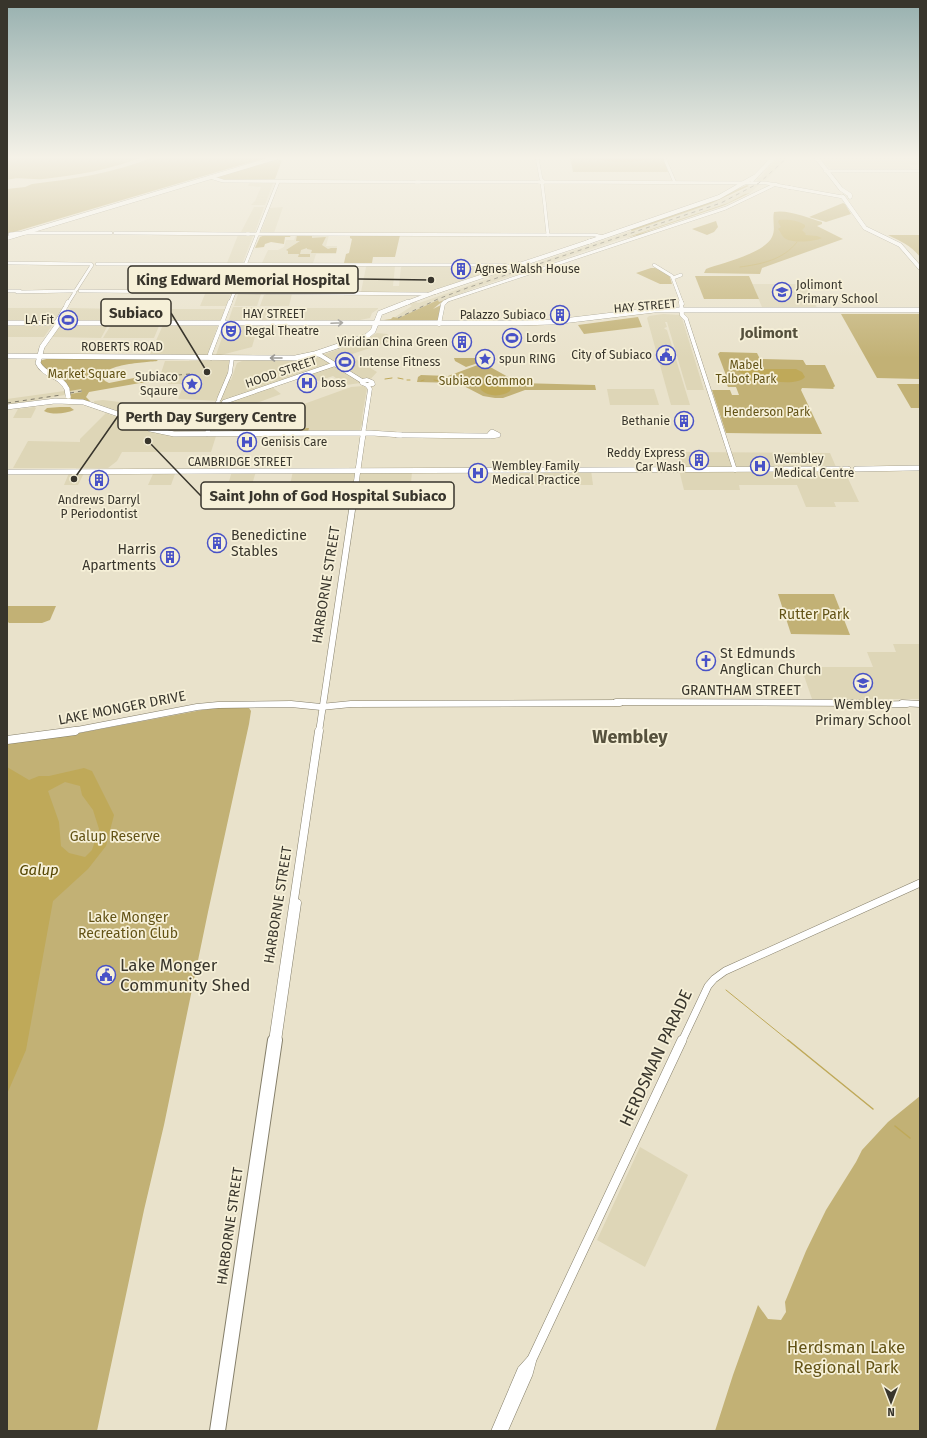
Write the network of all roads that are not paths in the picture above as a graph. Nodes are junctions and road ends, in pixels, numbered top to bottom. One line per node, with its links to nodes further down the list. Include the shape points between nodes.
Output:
1 (48, 224): 13 (main road)
2 (60, 224): 10 (main road)
3 (261, 224): 12 (main road)
4 (546, 224): 11 (street)
5 (640, 224): 14 (main road)
6 (677, 224): 41 (street, via 448,300 443,304)
7 (864, 224): 9 (main road)
8 (864, 224): 9 (main road)
9 (867, 228): 17 (main road, via 905,246); 21 (main road, via 900,245)
10 (38, 231): 12 (street); 13 (main road)
11 (547, 234): 12 (street); 14 (street)
12 (257, 235): 16 (main road)
13 (8, 236)
14 (601, 237): 20 (main road)
15 (7, 263): 18 (main road)
16 (246, 263): 18 (main road); 20 (main road); 27 (main road)
17 (920, 263)
18 (94, 264): 26 (street)
19 (654, 266): 23 (street)
20 (510, 267): 25 (main road)
21 (920, 268)
22 (681, 275): 23 (street)
23 (673, 278): 34 (street)
24 (8, 291): 26 (street)
25 (438, 291): 29 (main road); 35 (main road)
26 (77, 292): 27 (street); 42 (street)
27 (235, 292): 28 (street); 43 (main road)
28 (410, 293): 29 (street); 30 (street)
29 (427, 294): 30 (main road)
30 (422, 296): 38 (main road, via 379,311)
31 (732, 310): 32 (main road, HAY STREET); 34 (main road, HAY STREET); 36 (main road)
32 (750, 310): 33 (main road, HAY STREET); 36 (main road)
33 (920, 310)
34 (683, 311): 36 (main road, HAY STREET); 41 (main road, HAY STREET, via 568,323); 64 (street)
35 (380, 313): 38 (main road); 39 (main road, via 379,319)
36 (742, 313): 37 (main road, HAY STREET)
37 (920, 313)
38 (374, 322): 39 (main road, HAY STREET); 43 (main road, HAY STREET, one-way to 38); 44 (main road, HAY STREET); 45 (main road); 46 (main road, via 367,333)
39 (383, 322): 41 (main road, HAY STREET)
40 (7, 323): 42 (main road, HAY STREET)
41 (441, 323): 44 (main road, HAY STREET)
42 (56, 324): 43 (main road, HAY STREET); 48 (main road)
43 (223, 324): 50 (main road)
44 (396, 324): 45 (main road, via 381,326)
45 (372, 333): 46 (main road)
46 (319, 353): 51 (main road, ROBERTS ROAD, one-way to 51, via 295,358); 53 (street); 54 (street)
47 (7, 356): 48 (main road, ROBERTS ROAD)
48 (36, 356): 49 (main road, ROBERTS ROAD); 52 (main road); 55 (main road, via 33,363 35,368 58,381)
49 (50, 356): 50 (main road, ROBERTS ROAD); 52 (main road, via 39,360)
50 (211, 356): 51 (main road, ROBERTS ROAD)
51 (234, 358): 57 (street)
52 (38, 363): 55 (main road, via 45,372 62,380)
53 (335, 364): 54 (street); 57 (street, HOOD STREET, via 233,400)
54 (364, 381): 60 (street, HARBORNE STREET, via 363,384 370,385)
55 (64, 390): 56 (main road)
56 (66, 400): 58 (main road); 58 (main road); 59 (main road, via 171,434)
57 (222, 401): 59 (street)
58 (7, 408)
59 (209, 434): 60 (main road)
60 (365, 434): 61 (main road); 63 (main road, HARBORNE STREET)
61 (490, 434)
62 (920, 469): 64 (main road, CAMBRIDGE STREET)
63 (359, 470): 64 (main road, CAMBRIDGE STREET); 65 (main road, CAMBRIDGE STREET); 67 (main road, HARBORNE STREET)
64 (733, 470)
65 (7, 471)
66 (242, 704): 67 (main road, GRANTHAM STREET); 69 (main road, LAKE MONGER DRIVE, via 197,707)
67 (325, 704): 68 (main road, GRANTHAM STREET); 72 (main road, HARBORNE STREET); 73 (main road, HARBORNE STREET)
68 (920, 704)
69 (7, 740)
70 (920, 883): 71 (main road, HERDSMAN PARADE, via 735,966 711,982 702,995)
71 (532, 1359): 74 (main road, HERDSMAN PARADE, via 522,1370); 75 (main road, HERDSMAN PARADE)
72 (214, 1431)
73 (220, 1431)
74 (496, 1431)
75 (503, 1431)

